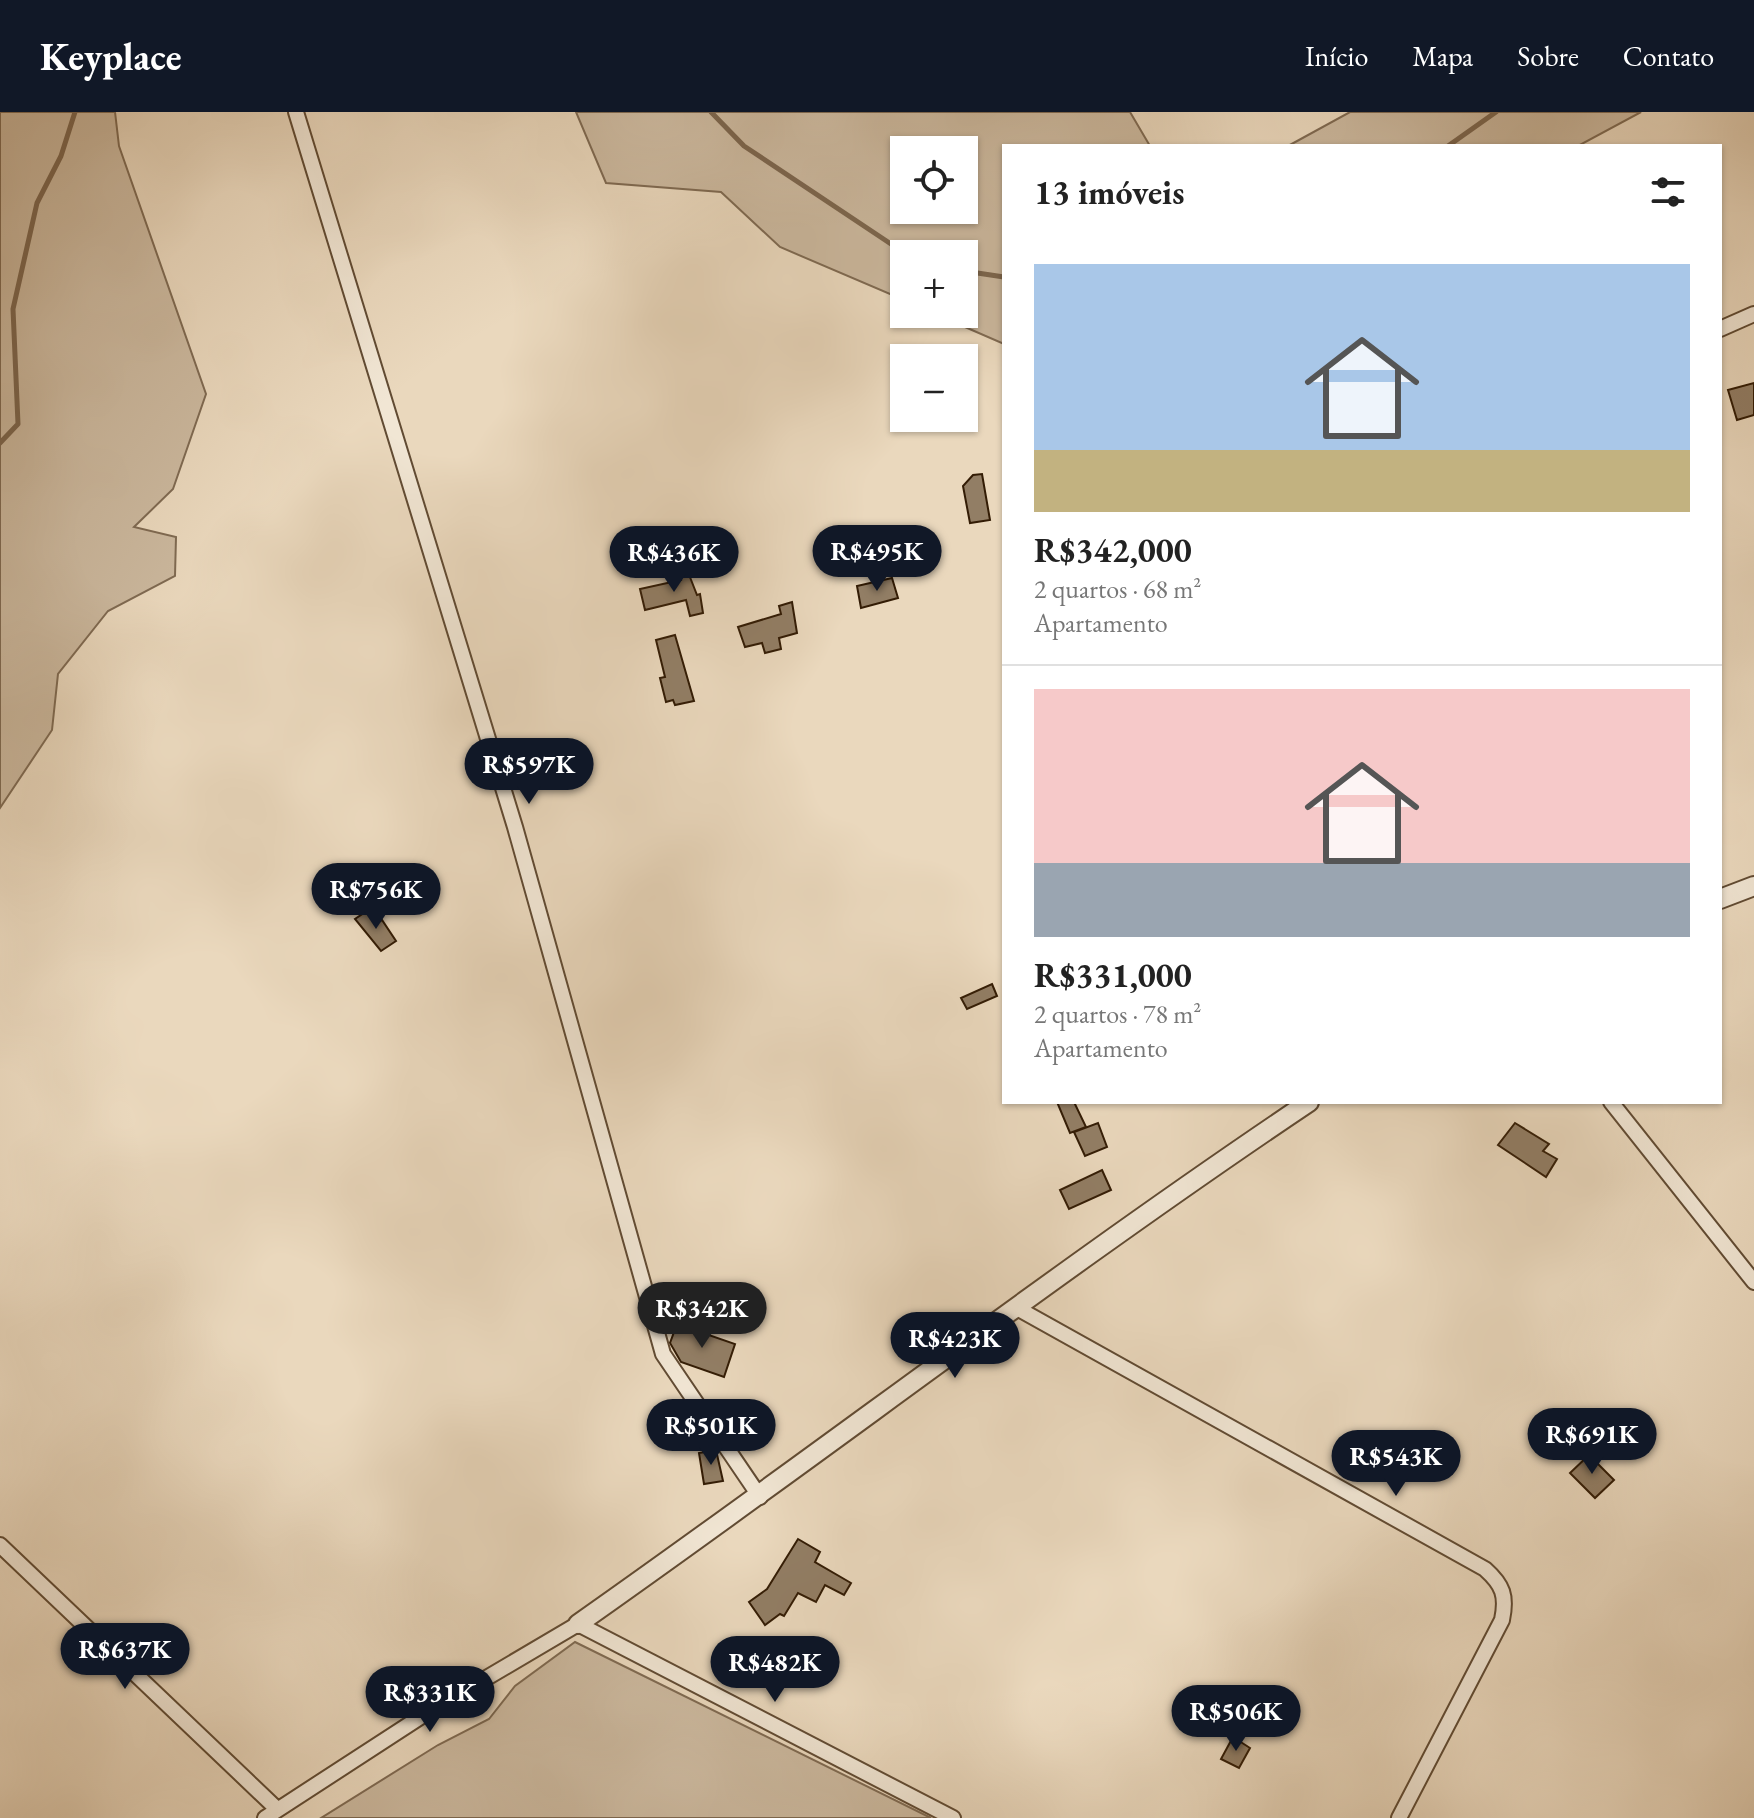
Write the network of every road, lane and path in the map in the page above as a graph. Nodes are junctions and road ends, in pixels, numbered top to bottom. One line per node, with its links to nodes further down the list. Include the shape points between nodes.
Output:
1 (296, 112): 10 (street, via 515,827 663,1354)
2 (1754, 314): 3 (street)
3 (1722, 328)
4 (1754, 886): 5 (street)
5 (1722, 898)
6 (1306, 1104): 9 (street)
7 (1613, 1104): 8 (street)
8 (1754, 1282)
9 (1017, 1308): 10 (street); 15 (street, via 1485,1569 1501,1584 1502,1620)
10 (760, 1497): 12 (street)
11 (0, 1545): 13 (street)
12 (578, 1624): 13 (street); 14 (street)
13 (271, 1814)
14 (953, 1818)
15 (1399, 1818)

